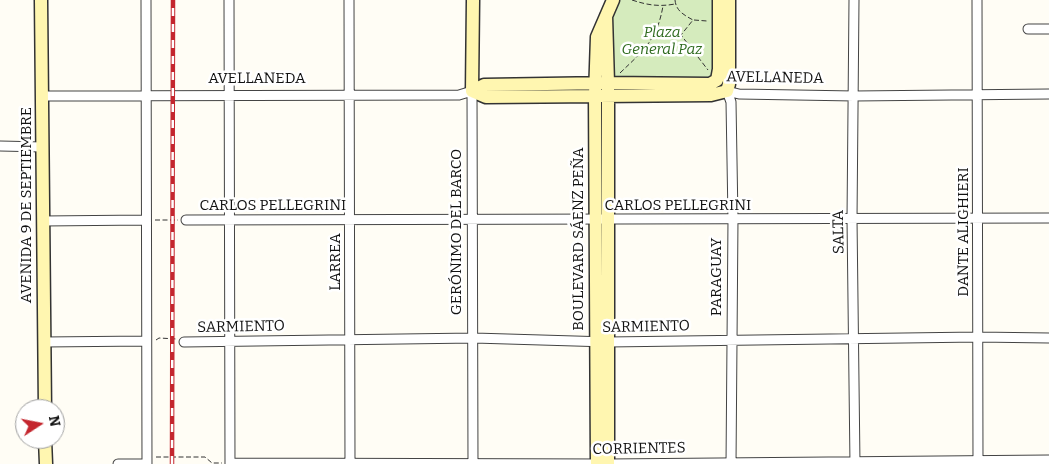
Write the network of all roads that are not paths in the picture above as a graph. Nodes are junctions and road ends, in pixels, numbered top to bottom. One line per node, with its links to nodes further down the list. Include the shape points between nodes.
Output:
1 (41, 0): 21 (main road, AVENIDA 9 DE SEPTIEMBRE)
2 (146, 0): 22 (street)
3 (230, 0): 18 (street)
4 (349, 0): 19 (street, LARREA)
5 (473, 0): 16 (main road, GERÓNIMO DEL BARCO)
6 (613, 0): 14 (main road, BOULEVARD SÁENZ PEÑA, via 606,16)
7 (719, 0): 13 (main road, via 719,69)
8 (729, 0): 15 (main road, PARAGUAY)
9 (854, 0): 23 (street, SALTA)
10 (977, 0): 20 (street, DANTE ALIGHIERI)
11 (1028, 29): 12 (street)
12 (1049, 30)
13 (716, 80): 14 (main road, AVELLANEDA, via 710,84); 15 (main road)
14 (602, 89): 15 (main road, AVELLANEDA, via 711,94); 16 (main road, AVELLANEDA, via 484,85); 28 (main road, BOULEVARD SÁENZ PEÑA)
15 (727, 91): 23 (street, AVELLANEDA, via 739,94); 29 (street, PARAGUAY)
16 (472, 92): 19 (street, AVELLANEDA, via 460,95); 35 (street, GERÓNIMO DEL BARCO)
17 (1049, 94): 20 (street, AVELLANEDA)
18 (230, 95): 19 (street, AVELLANEDA); 22 (street, AVELLANEDA); 33 (street)
19 (350, 95): 34 (street, LARREA)
20 (978, 95): 23 (street, AVELLANEDA); 26 (street, DANTE ALIGHIERI)
21 (42, 96): 22 (street, AVELLANEDA); 25 (main road, AVENIDA 9 DE SEPTIEMBRE)
22 (146, 96): 31 (street)
23 (854, 96): 30 (street, SALTA)
24 (0, 146): 25 (street)
25 (42, 147): 36 (main road, AVENIDA 9 DE SEPTIEMBRE)
26 (978, 218): 27 (street, CARLOS PELLEGRINI); 30 (street, CARLOS PELLEGRINI); 37 (street, DANTE ALIGHIERI)
27 (1049, 218)
28 (601, 219): 29 (street, CARLOS PELLEGRINI); 35 (street, CARLOS PELLEGRINI); 47 (main road, BOULEVARD SÁENZ PEÑA)
29 (733, 219): 30 (street, CARLOS PELLEGRINI); 43 (street, PARAGUAY)
30 (852, 219): 41 (street, SALTA)
31 (146, 220): 36 (street); 42 (street)
32 (186, 220): 33 (street, CARLOS PELLEGRINI)
33 (230, 220): 34 (street, CARLOS PELLEGRINI); 44 (street)
34 (350, 220): 35 (street, CARLOS PELLEGRINI); 40 (street, LARREA)
35 (474, 220): 38 (street, GERÓNIMO DEL BARCO)
36 (43, 221): 45 (main road, AVENIDA 9 DE SEPTIEMBRE)
37 (978, 337): 39 (street, SARMIENTO); 41 (street, SARMIENTO); 51 (street, DANTE ALIGHIERI)
38 (474, 338): 40 (street, SARMIENTO); 47 (street, SARMIENTO); 54 (street, GERÓNIMO DEL BARCO)
39 (1049, 338)
40 (350, 339): 44 (street, SARMIENTO); 53 (street, LARREA)
41 (855, 339): 43 (street, SARMIENTO); 56 (street, SALTA)
42 (146, 340): 45 (street); 52 (street)
43 (733, 340): 47 (street, SARMIENTO); 55 (street, PARAGUAY)
44 (230, 341): 46 (street, SARMIENTO); 59 (street)
45 (44, 342): 48 (main road, AVENIDA 9 DE SEPTIEMBRE)
46 (184, 342)
47 (602, 342): 60 (main road, BOULEVARD SÁENZ PEÑA); 61 (main road, BOULEVARD SÁENZ PEÑA)
48 (45, 399)
49 (45, 449): 57 (main road)
50 (1049, 460): 51 (street, CORRIENTES)
51 (978, 462): 56 (street, CORRIENTES)
52 (147, 463): 58 (street)
53 (350, 463): 54 (street, CORRIENTES); 59 (street, CORRIENTES)
54 (473, 463): 60 (street, CORRIENTES)
55 (732, 463): 56 (street, CORRIENTES); 61 (street, CORRIENTES)
56 (854, 463)
57 (46, 464)
58 (118, 464)
59 (230, 464)
60 (596, 464): 61 (street, CORRIENTES)
61 (608, 464)

